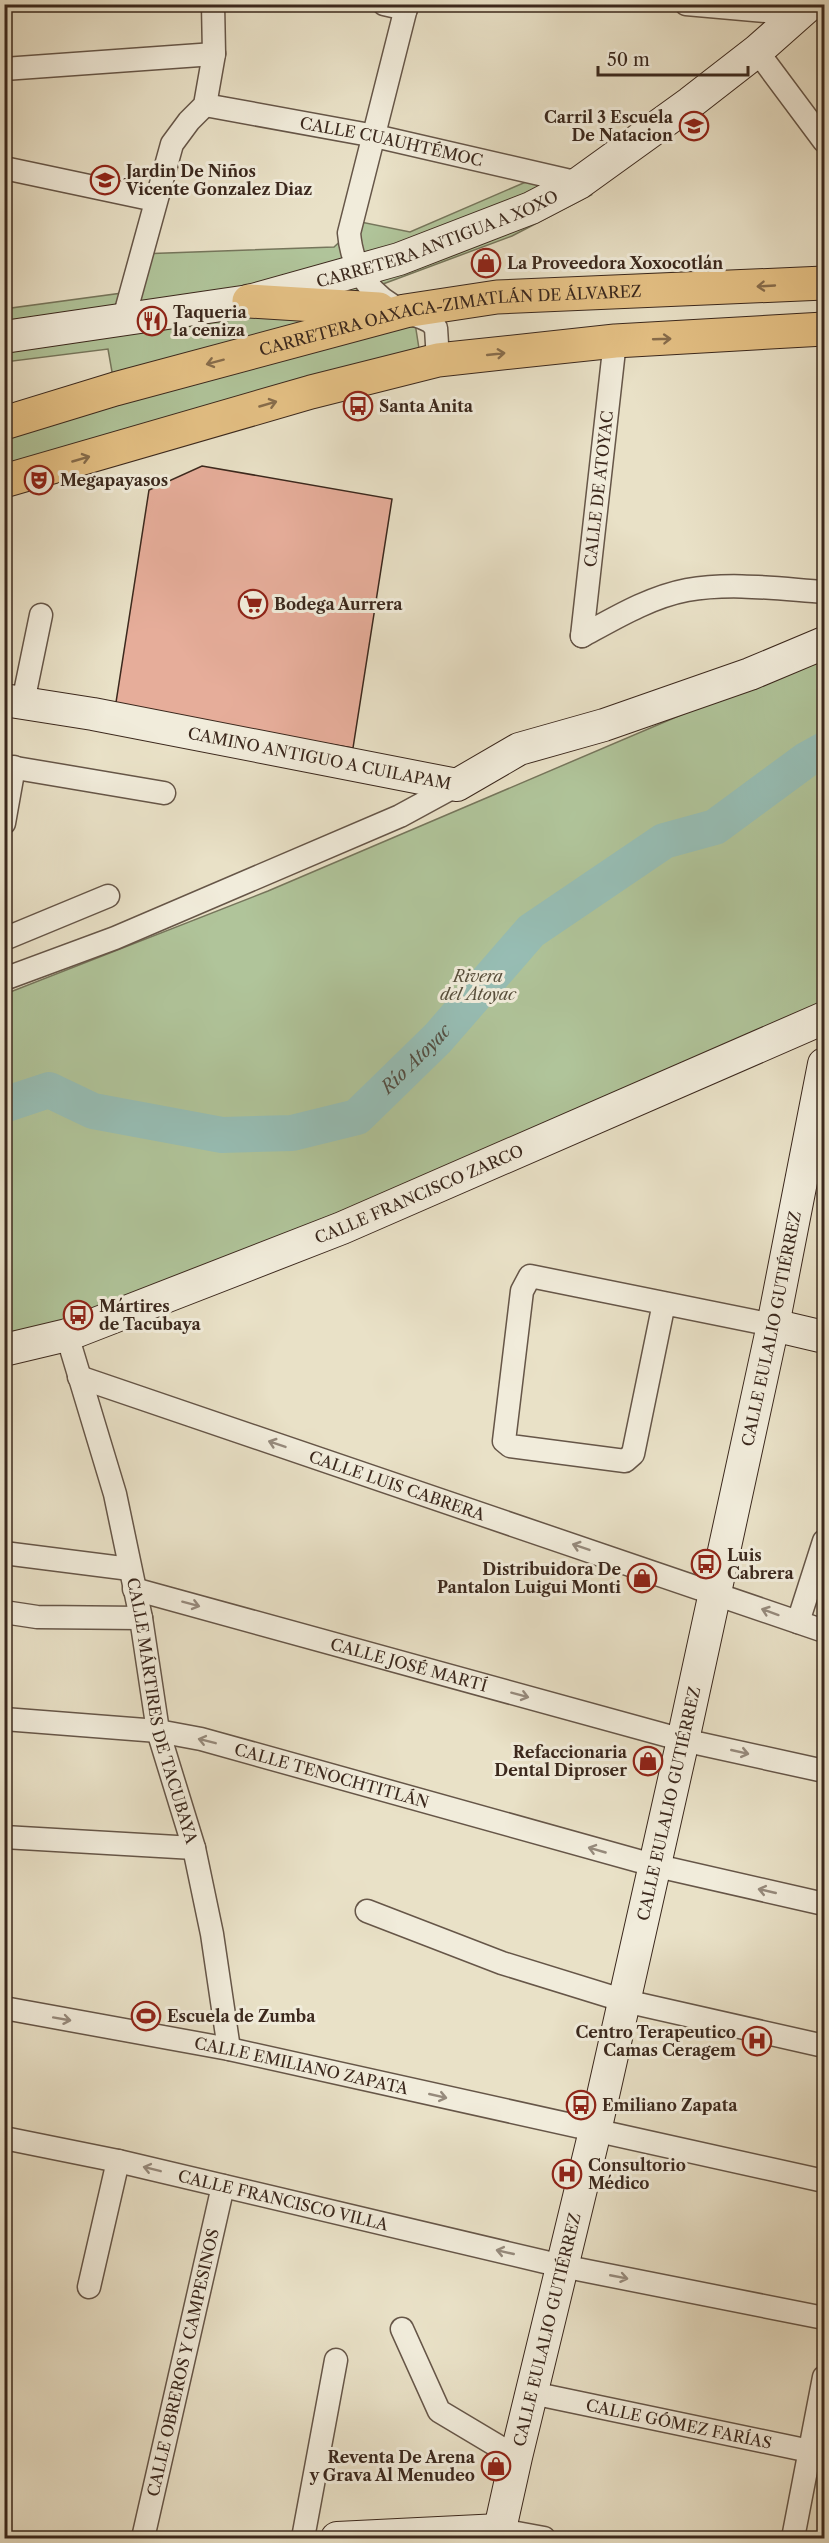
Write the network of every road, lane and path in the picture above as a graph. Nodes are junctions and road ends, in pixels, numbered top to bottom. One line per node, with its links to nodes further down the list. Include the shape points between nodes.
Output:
1 (213, 4): 7 (street)
2 (384, 4): 4 (street)
3 (686, 4): 5 (street)
4 (406, 7): 10 (street)
5 (805, 9): 6 (street, CARRETERA ANTIGUA A XOXO)
6 (757, 51): 11 (street); 13 (street, CARRETERA ANTIGUA A XOXO)
7 (214, 54): 8 (street); 9 (street)
8 (4, 69)
9 (205, 105): 10 (street, CALLE CUAUHTÉMOC); 14 (street, via 172,144)
10 (375, 136): 13 (street, CALLE CUAUHTÉMOC); 15 (street, via 349,233)
11 (825, 141)
12 (4, 168): 14 (street)
13 (579, 183): 15 (street, CARRETERA ANTIGUA A XOXO, via 531,208 399,259)
14 (155, 200): 19 (street)
15 (358, 270): 17 (street, CARRETERA ANTIGUA A XOXO); 18 (street, via 371,290)
16 (825, 283): 18 (main road, CARRETERA OAXACA-ZIMATLÁN DE ÁLVAREZ, one-way to 18, via 497,297)
17 (249, 301): 18 (main road); 19 (street, CARRETERA ANTIGUA A XOXO)
18 (405, 311): 23 (street, via 422,316 436,328); 24 (main road, CARRETERA OAXACA-ZIMATLÁN DE ÁLVAREZ, one-way to 24)
19 (124, 318): 21 (street, CARRETERA ANTIGUA A XOXO)
20 (825, 329): 22 (main road, one-way to 20)
21 (4, 337)
22 (615, 341): 23 (main road, one-way to 22); 26 (street, CALLE DE ATOYAC, via 582,636 629,610 686,590 729,587)
23 (438, 360): 25 (main road, one-way to 23, via 311,392)
24 (4, 423)
25 (4, 481)
26 (825, 592)
27 (41, 615): 29 (street)
28 (825, 643): 31 (street, CAMINO ANTIGUO A CUILAPAM, via 604,725 519,749)
29 (14, 701): 31 (street, CAMINO ANTIGUO A CUILAPAM)
30 (9, 767): 32 (street); 33 (street)
31 (457, 785): 36 (street, via 399,816 115,938)
32 (164, 793)
33 (4, 824)
34 (108, 896): 35 (street)
35 (4, 939)
36 (4, 980)
37 (825, 1018): 41 (street, CALLE FRANCISCO ZARCO, via 342,1228)
38 (825, 1064): 40 (street, CALLE EULALIO GUTIÉRREZ)
39 (664, 1303): 39 (street, via 633,1454 625,1461 510,1446 504,1441 522,1291 530,1276); 40 (street)
40 (774, 1325): 42 (street); 48 (street, CALLE EULALIO GUTIÉRREZ)
41 (67, 1335): 43 (street, CALLE FRANCISCO ZARCO); 44 (street, CALLE MÁRTIRES DE TACUBAYA)
42 (825, 1337)
43 (4, 1350)
44 (79, 1377): 47 (street, CALLE MÁRTIRES DE TACUBAYA, via 115,1494); 48 (street, CALLE LUIS CABRERA, one-way to 44)
45 (825, 1541): 51 (street)
46 (4, 1553): 47 (street, CALLE JOSÉ MARTÍ)
47 (132, 1579): 50 (street, CALLE MÁRTIRES DE TACUBAYA); 55 (street, CALLE JOSÉ MARTÍ, one-way to 55)
48 (716, 1592): 51 (street, CALLE LUIS CABRERA, one-way to 48); 55 (street, CALLE EULALIO GUTIÉRREZ)
49 (4, 1612): 50 (street, via 37,1617)
50 (141, 1618): 54 (street, CALLE MÁRTIRES DE TACUBAYA)
51 (798, 1622): 52 (street, CALLE LUIS CABRERA)
52 (825, 1631)
53 (4, 1719): 54 (street, CALLE TENOCHTITLÁN)
54 (158, 1731): 58 (street, CALLE MÁRTIRES DE TACUBAYA); 59 (street, CALLE TENOCHTITLÁN, one-way to 54, via 201,1739)
55 (683, 1740): 56 (street, CALLE JOSÉ MARTÍ, one-way to 56); 59 (street, CALLE EULALIO GUTIÉRREZ)
56 (825, 1771)
57 (4, 1837): 58 (street)
58 (194, 1848): 65 (street, CALLE MÁRTIRES DE TACUBAYA)
59 (653, 1865): 60 (street, CALLE TENOCHTITLÁN, one-way to 59); 62 (street, CALLE EULALIO GUTIÉRREZ)
60 (825, 1904)
61 (367, 1911): 62 (street, via 502,1963)
62 (624, 2001): 64 (street); 66 (street, CALLE EULALIO GUTIÉRREZ)
63 (4, 2008): 65 (street, CALLE EMILIANO ZAPATA, one-way to 65)
64 (825, 2046)
65 (229, 2049): 66 (street, CALLE EMILIANO ZAPATA, one-way to 66)
66 (595, 2131): 69 (street, CALLE EMILIANO ZAPATA); 71 (street, CALLE EULALIO GUTIÉRREZ)
67 (4, 2138): 68 (street, CALLE FRANCISCO VILLA)
68 (118, 2160): 70 (street, CALLE FRANCISCO VILLA, one-way to 68); 72 (street)
69 (825, 2181)
70 (223, 2186): 71 (street, CALLE FRANCISCO VILLA, one-way to 70); 82 (street, CALLE OBREROS Y CAMPESINOS)
71 (562, 2266): 73 (street, CALLE FRANCISCO VILLA, one-way to 73); 77 (street, CALLE EULALIO GUTIÉRREZ)
72 (89, 2287)
73 (825, 2318)
74 (402, 2329): 79 (street, via 439,2411)
75 (336, 2360): 83 (street)
76 (825, 2377): 78 (street)
77 (532, 2393): 78 (street, CALLE GÓMEZ FARÍAS); 79 (street, CALLE EULALIO GUTIÉRREZ)
78 (817, 2453): 86 (street)
79 (516, 2457): 80 (street, CALLE EULALIO GUTIÉRREZ)
80 (499, 2534): 81 (street); 85 (street)
81 (390, 2537): 84 (street)
82 (142, 2538)
83 (303, 2538)
84 (337, 2538)
85 (544, 2538)
86 (793, 2538)

